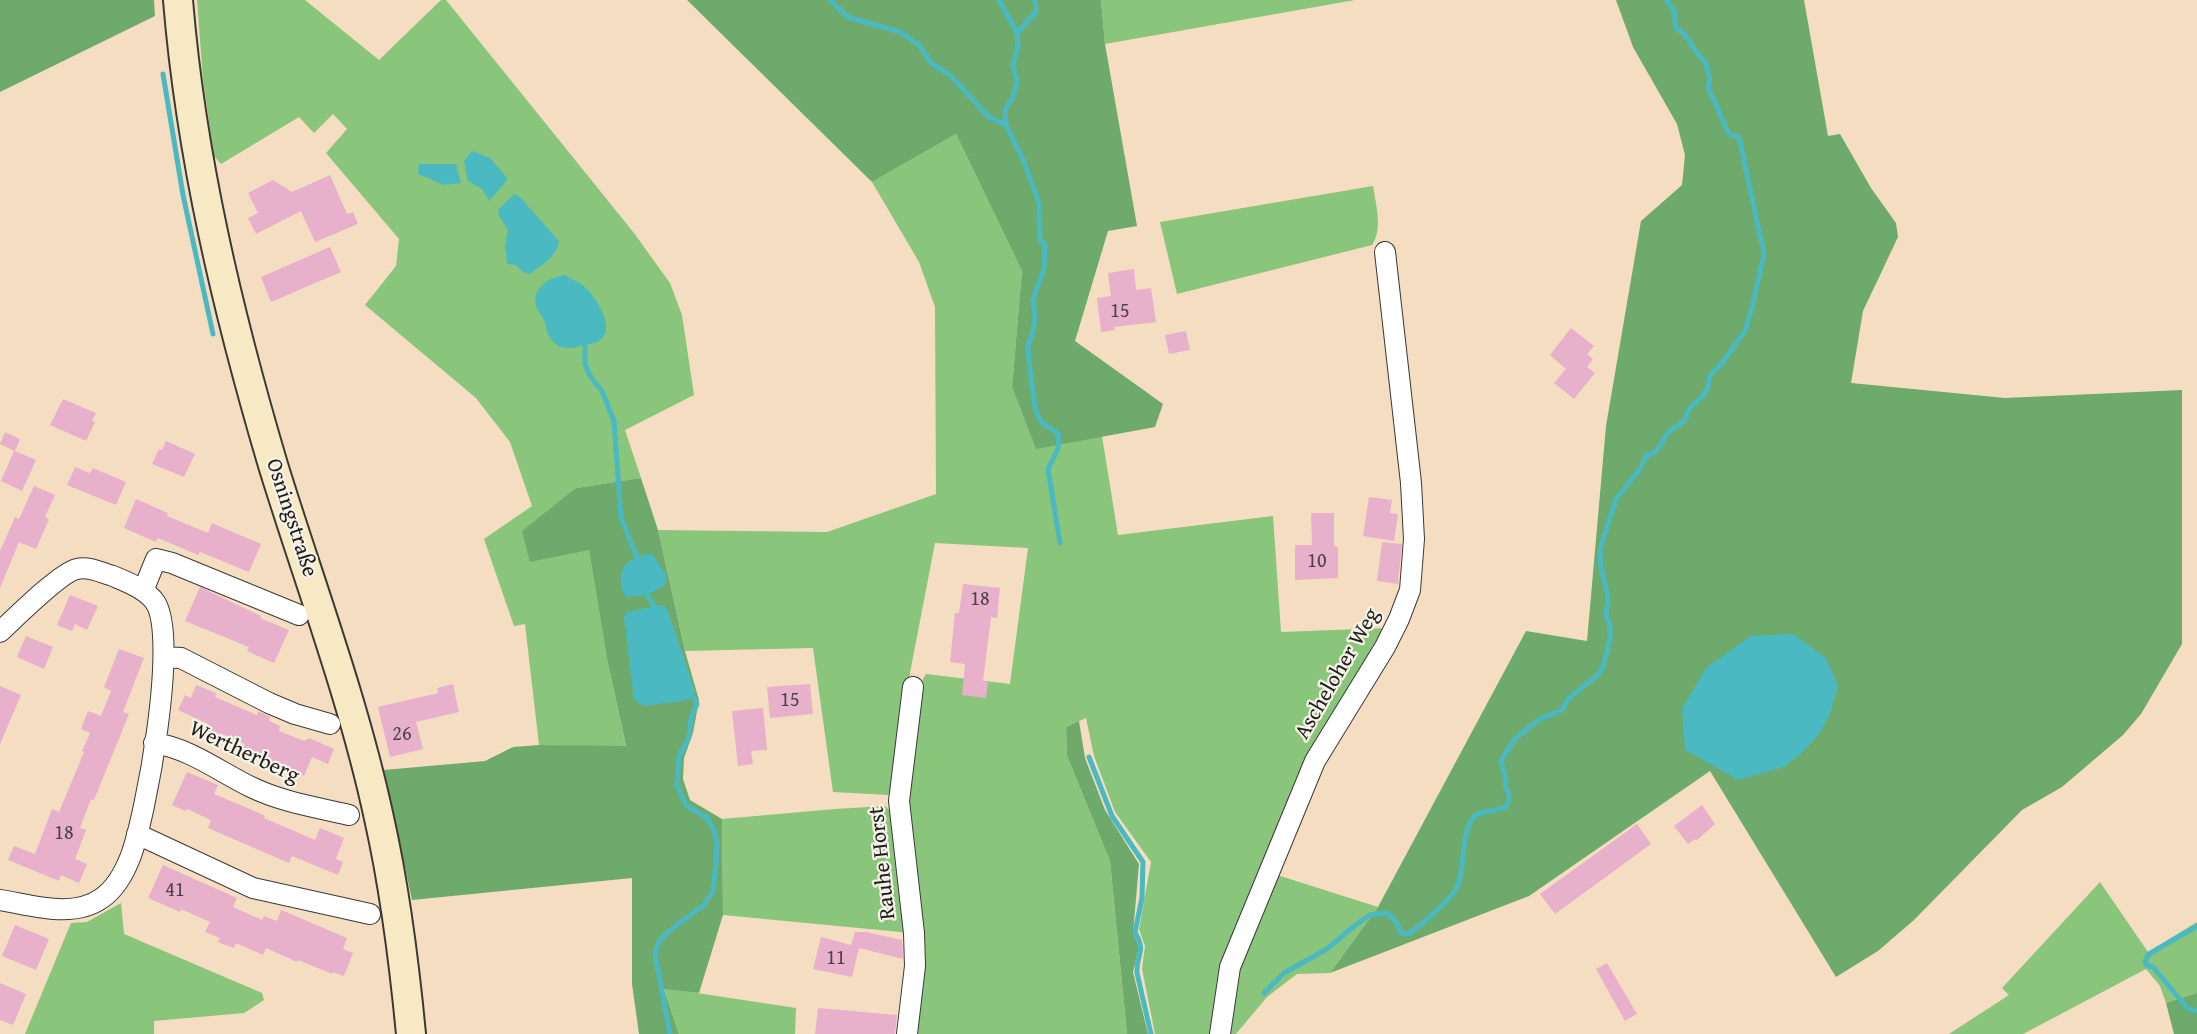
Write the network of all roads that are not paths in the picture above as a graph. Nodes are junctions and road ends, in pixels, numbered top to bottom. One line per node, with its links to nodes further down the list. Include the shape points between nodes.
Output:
1 (178, 0): 14 (street, Osningstraße, via 204,191 219,263 270,455 326,626 379,817 399,915)
2 (1385, 252): 16 (street, Ascheloher Weg, via 1411,483 1414,539 1410,590 1385,647 1315,761 1230,967)
3 (143, 591): 4 (street, via 156,559); 5 (street, Wertherberg, via 93,569 77,569 56,581); 6 (street, Wertherberg, via 156,603)
4 (299, 615)
5 (0, 632)
6 (164, 657): 8 (street, via 181,658 269,703); 9 (street, Wertherberg)
7 (913, 687): 15 (street, Rauhe Horst, via 899,801 914,933 915,966)
8 (330, 724)
9 (154, 743): 10 (street, Wertherberg, via 171,745 282,800); 11 (street, Wertherberg)
10 (349, 815)
11 (137, 834): 12 (street, Wertherberg, via 123,873 101,899 76,909); 13 (street, via 253,888)
12 (0, 900)
13 (370, 914)
14 (411, 1034)
15 (907, 1034)
16 (1220, 1034)

